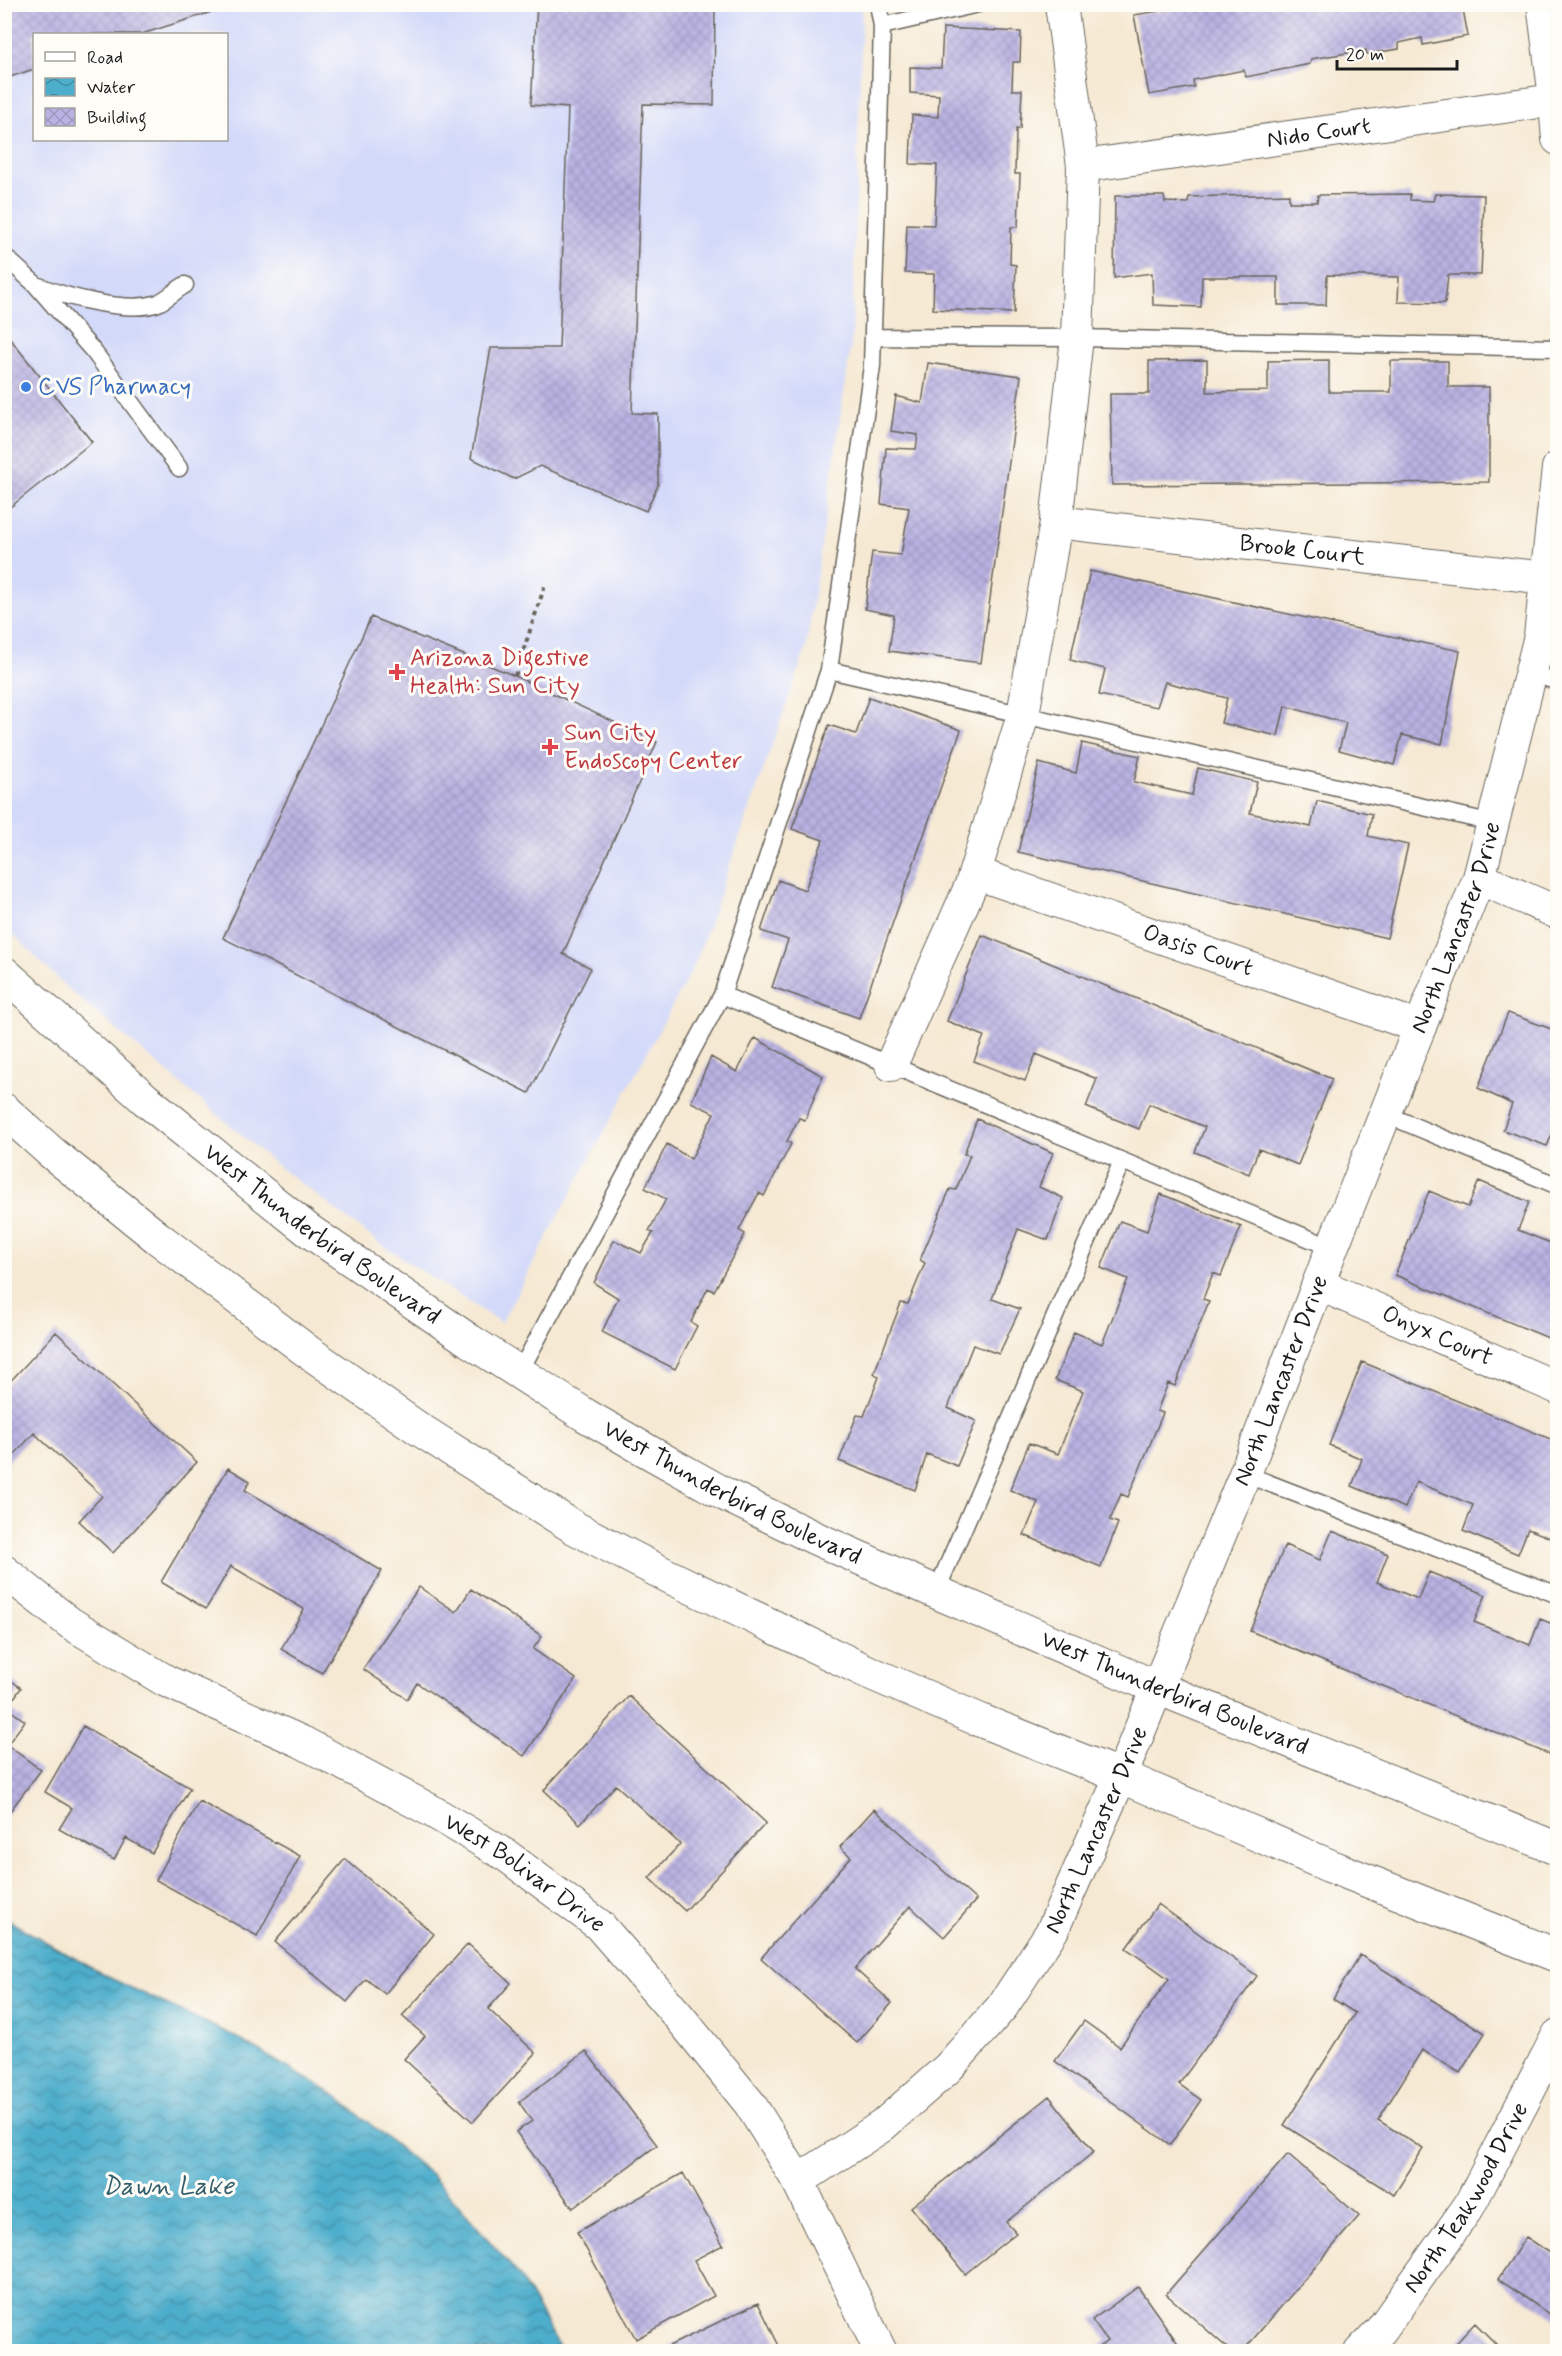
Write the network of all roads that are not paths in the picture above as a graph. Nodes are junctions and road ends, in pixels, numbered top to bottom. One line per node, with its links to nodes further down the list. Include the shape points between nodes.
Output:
1 (878, 4): 5 (lane)
2 (978, 4): 5 (lane)
3 (1061, 4): 8 (street)
4 (1543, 4): 6 (street)
5 (882, 26): 12 (lane)
6 (1555, 88): 7 (street); 8 (street, Nido Court)
7 (1557, 140)
8 (1083, 165): 13 (street)
9 (4, 256): 10 (lane)
10 (35, 284): 11 (lane, via 80,300 144,306); 15 (lane, via 94,352)
11 (185, 285)
12 (873, 337): 13 (lane); 19 (lane)
13 (1077, 339): 14 (lane); 17 (street)
14 (1557, 348)
15 (179, 468)
16 (1556, 488): 18 (street, North Lancaster Drive)
17 (1056, 522): 18 (street, Brook Court); 21 (street)
18 (1546, 578): 20 (street, North Lancaster Drive, via 1540,636)
19 (828, 670): 21 (lane); 27 (lane)
20 (1544, 678): 22 (street, North Lancaster Drive)
21 (1023, 715): 22 (lane); 23 (street)
22 (1493, 823): 24 (street, North Lancaster Drive)
23 (975, 873): 28 (street, Oasis Court); 29 (street)
24 (1479, 878): 25 (street); 28 (street, North Lancaster Drive)
25 (1557, 914)
26 (4, 973): 36 (street, West Thunderbird Boulevard, via 145,1099 299,1223)
27 (722, 995): 29 (lane); 36 (lane)
28 (1420, 1027): 31 (street, North Lancaster Drive)
29 (891, 1065): 32 (lane)
30 (4, 1110): 43 (street, via 158,1238 307,1351 419,1429 575,1527 868,1672)
31 (1385, 1113): 33 (lane); 34 (street, North Lancaster Drive)
32 (1122, 1161): 34 (lane); 40 (lane)
33 (1557, 1186)
34 (1332, 1248): 35 (street, North Lancaster Drive)
35 (1318, 1284): 37 (street, Onyx Court); 38 (street, North Lancaster Drive)
36 (519, 1373): 40 (street, West Thunderbird Boulevard, via 726,1495)
37 (1557, 1388)
38 (1245, 1474): 41 (lane); 42 (street, North Lancaster Drive)
39 (4, 1571): 47 (street, West Bolivar Drive, via 70,1623 166,1681 302,1742 430,1810 507,1856 599,1925 750,2104)
40 (936, 1592): 42 (street, West Thunderbird Boulevard)
41 (1557, 1595)
42 (1158, 1688): 43 (street, North Lancaster Drive); 44 (street, West Thunderbird Boulevard)
43 (1121, 1776): 45 (street, via 1330,1866); 47 (street, North Lancaster Drive, via 1052,1931 1002,2007 948,2068 882,2126)
44 (1557, 1849)
45 (1557, 1956)
46 (1557, 2035): 49 (street, North Teakwood Drive, via 1469,2206 1381,2330)
47 (798, 2181): 48 (street, West Bolivar Drive)
48 (881, 2352)
49 (1360, 2352)

